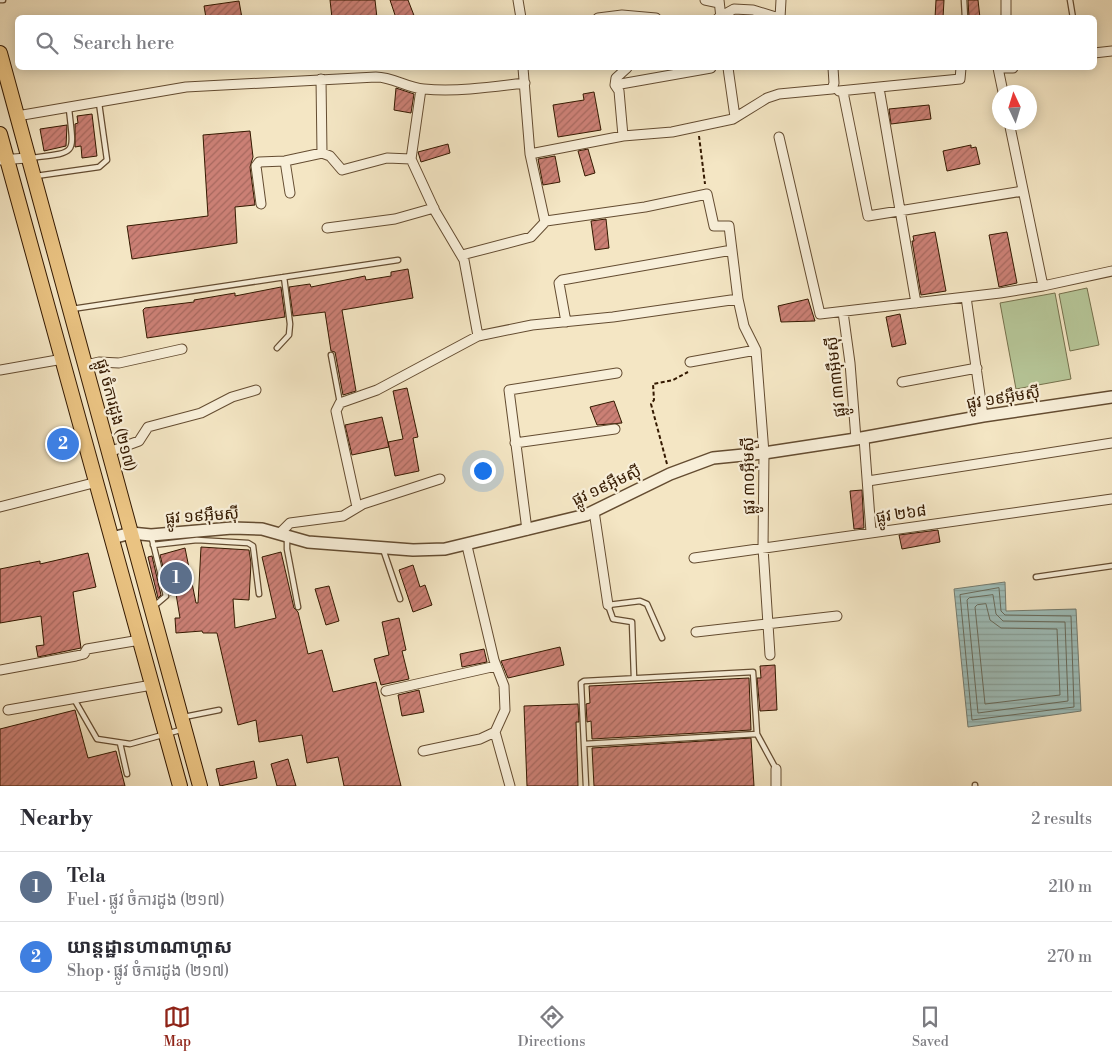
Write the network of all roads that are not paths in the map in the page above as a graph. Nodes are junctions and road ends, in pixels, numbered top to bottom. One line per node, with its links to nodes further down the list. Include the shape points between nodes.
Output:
1 (518, 0): 8 (street)
2 (705, 0): 7 (street)
3 (781, 0): 12 (street)
4 (964, 0): 13 (lane)
5 (1006, 0): 14 (street)
6 (1070, 0): 15 (lane)
7 (719, 2): 9 (street)
8 (520, 15)
9 (720, 15)
10 (724, 15): 11 (street, via 734,9)
11 (770, 15)
12 (780, 15)
13 (966, 15)
14 (1006, 15)
15 (1072, 15)
16 (1112, 51): 18 (street)
17 (0, 53): 37 (main road, ផ្លូវ ចំការដូង (២១៧))
18 (1097, 53)
19 (523, 70): 28 (street)
20 (624, 70): 29 (street, via 616,78)
21 (700, 70): 29 (street)
22 (728, 70): 38 (street)
23 (833, 70): 31 (street)
24 (961, 70): 32 (street, via 960,79)
25 (998, 70): 30 (street)
26 (390, 72): 27 (street); 33 (street)
27 (321, 79): 35 (street, via 186,87); 43 (street)
28 (525, 83): 33 (street); 44 (street)
29 (615, 85): 41 (street, via 619,91)
30 (1002, 85)
31 (832, 88): 34 (street); 38 (street, via 773,95)
32 (879, 88): 34 (street); 54 (street)
33 (421, 89): 47 (street)
34 (843, 92): 54 (street, via 867,215)
35 (99, 103): 36 (street); 49 (lane, via 107,160 104,164)
36 (69, 109): 37 (street); 45 (lane, via 73,145 70,150 63,154)
37 (17, 116): 45 (main road, ផ្លូវ ចំការដូង (២១៧))
38 (735, 117): 41 (street, via 655,135)
39 (1012, 130): 50 (street)
40 (0, 134): 46 (main road)
41 (623, 136): 44 (street)
42 (778, 136): 67 (street, via 818,312)
43 (322, 153): 47 (street, via 330,156 342,170 387,158); 48 (street)
44 (530, 154): 55 (street)
45 (27, 158): 46 (street); 49 (main road, ផ្លូវ ចំការដូង (២១៧))
46 (4, 160): 74 (main road)
47 (412, 160): 53 (street)
48 (284, 161): 51 (street); 52 (street, via 256,164)
49 (32, 177): 66 (main road, ផ្លូវ ចំការដូង (២១៧))
50 (1023, 191): 54 (street); 62 (street)
51 (290, 193)
52 (261, 204)
53 (434, 208): 56 (street, via 395,219); 58 (street)
54 (899, 212): 65 (street)
55 (545, 222): 57 (street, ផ្លូវ ៣០អ៊ឹមស៊ី, via 707,194 714,226 729,226); 58 (street, via 531,237)
56 (327, 228)
57 (732, 250): 64 (street, ផ្លូវ ៣០អ៊ឹមស៊ី); 68 (street, via 562,280 559,283)
58 (462, 255): 69 (street)
59 (398, 260): 61 (lane)
60 (1112, 271): 62 (street)
61 (284, 277): 66 (lane); 70 (lane, via 289,336)
62 (1043, 286): 63 (street)
63 (966, 297): 65 (street); 77 (street)
64 (738, 299): 68 (street); 72 (street, ផ្លូវ ៣០អ៊ឹមស៊ី, via 744,326)
65 (916, 303): 67 (street)
66 (70, 309): 76 (main road, ផ្លូវ ចំការដូង (២១៧))
67 (843, 312): 86 (street, ផ្លូវ ៣៣អ៊ឹមស៊ី)
68 (566, 322): 69 (street)
69 (478, 336): 83 (street, via 377,390)
70 (277, 348)
71 (182, 349): 76 (street, via 119,363)
72 (756, 350): 75 (street); 90 (street, ផ្លូវ ៣០អ៊ឹមស៊ី)
73 (331, 355): 83 (lane)
74 (63, 358): 78 (street); 93 (main road)
75 (690, 362)
76 (86, 364): 89 (main road, ផ្លូវ ចំការដូង (២១៧))
77 (977, 368): 80 (street); 84 (street)
78 (0, 370)
79 (618, 373): 87 (street, via 509,390)
80 (902, 382)
81 (256, 390): 89 (street, via 232,397 202,413 148,427 139,440)
82 (1112, 397): 84 (street, ផ្លូវ ១៩អ៊ឹមស៊ី)
83 (340, 403): 95 (street, via 336,410)
84 (984, 416): 86 (street, ផ្លូវ ១៩អ៊ឹមស៊ី)
85 (615, 429): 87 (street)
86 (860, 438): 90 (street, ផ្លូវ ១៩អ៊ឹមស៊ី); 92 (street, ផ្លូវ ៣៣អ៊ឹមស៊ី)
87 (515, 443): 98 (street)
88 (1112, 443): 92 (street)
89 (109, 452): 100 (main road, ផ្លូវ ចំការដូង (២១៧))
90 (764, 453): 97 (street, ផ្លូវ ១៩អ៊ឹមស៊ី, via 713,458 670,474); 106 (street, ផ្លូវ ៣០អ៊ឹមស៊ី)
91 (440, 479): 95 (street)
92 (868, 481): 99 (street, ផ្លូវ ៣៣អ៊ឹមស៊ី)
93 (97, 482): 96 (street); 102 (main road)
94 (1112, 499): 99 (street, ផ្លូវ ២៦៨)
95 (357, 507): 101 (street, via 343,516 290,523)
96 (0, 508)
97 (594, 511): 98 (street, ផ្លូវ ១៩អ៊ឹមស៊ី); 112 (street)
98 (527, 530): 104 (street, ផ្លូវ ១៩អ៊ឹមស៊ី)
99 (871, 532): 106 (street, ផ្លូវ ២៦៨)
100 (131, 533): 102 (street, ផ្លូវ ១៩អ៊ឹមស៊ី); 103 (street, ផ្លូវ ១៩អ៊ឹមស៊ី); 114 (main road, ផ្លូវ ចំការដូង (២១៧))
101 (284, 534): 103 (street, ផ្លូវ ១៩អ៊ឹមស៊ី, via 262,528 232,528); 105 (street, ផ្លូវ ១៩អ៊ឹមស៊ី, via 308,542); 113 (lane)
102 (112, 538): 119 (main road)
103 (152, 540): 110 (lane, via 248,543 253,546); 114 (lane, via 166,596)
104 (467, 546): 105 (street, ផ្លូវ ១៩អ៊ឹមស៊ី, via 429,550); 121 (street)
105 (382, 548): 111 (lane)
106 (763, 548): 107 (street, ផ្លូវ ២៦៨); 116 (street, ផ្លូវ ៣០អ៊ឹមស៊ី)
107 (694, 558)
108 (1112, 566): 109 (lane)
109 (1036, 577)
110 (259, 594)
111 (400, 599)
112 (608, 605): 118 (lane, via 640,601 647,604); 123 (lane, via 613,619 632,622)
113 (298, 607)
114 (152, 608): 129 (main road, ផ្លូវ ចំការដូង (២១៧))
115 (837, 616): 116 (street)
116 (769, 625): 117 (street); 120 (street, ផ្លូវ ៣០អ៊ឹមស៊ី)
117 (696, 632)
118 (662, 638)
119 (140, 640): 122 (street); 124 (main road)
120 (770, 655)
121 (496, 666): 125 (street); 130 (street, via 504,686 506,703)
122 (0, 670)
123 (634, 678): 132 (lane, via 753,672); 134 (lane, via 582,682)
124 (152, 685): 126 (street); 131 (main road)
125 (386, 691)
126 (74, 699): 127 (street); 133 (lane, via 97,739)
127 (8, 710)
128 (219, 710): 129 (lane)
129 (183, 723): 131 (lane); 139 (main road, ផ្លូវ ចំការដូង (២១៧))
130 (495, 732): 135 (street, via 480,739); 140 (street)
131 (166, 734): 133 (lane, via 130,744); 138 (main road)
132 (757, 734): 134 (lane); 136 (lane)
133 (120, 743): 137 (lane)
134 (584, 744): 141 (lane)
135 (424, 750)
136 (776, 769): 142 (street)
137 (127, 774)
138 (180, 786)
139 (200, 786)
140 (510, 786)
141 (586, 786)
142 (776, 786)

